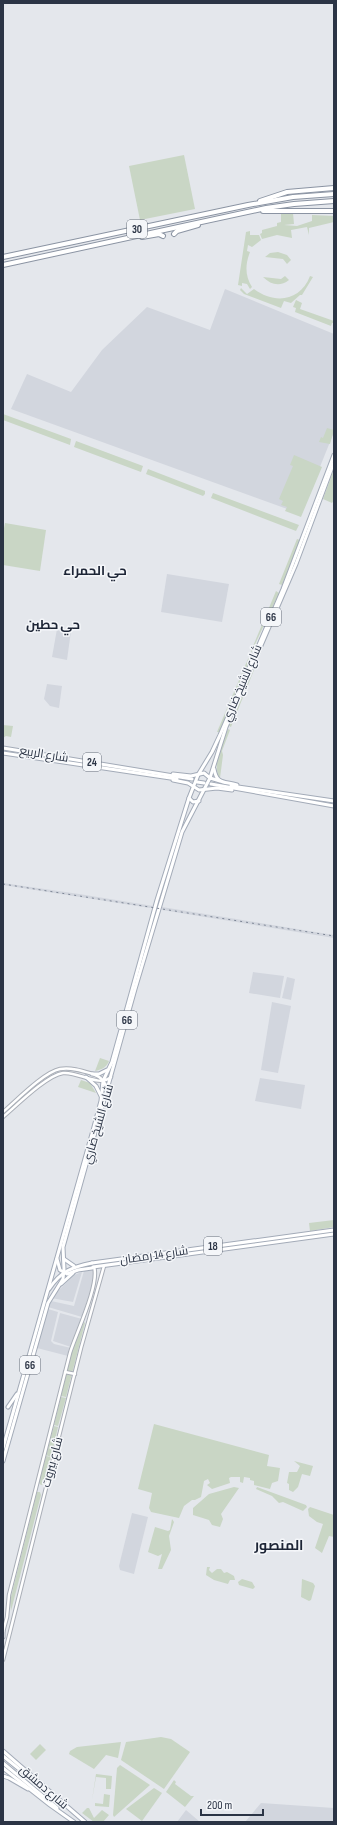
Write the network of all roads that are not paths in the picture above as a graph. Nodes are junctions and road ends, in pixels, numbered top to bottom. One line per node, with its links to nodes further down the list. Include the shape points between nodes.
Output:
1 (334, 188): 4 (highway, 30, via 287,192)
2 (334, 194): 4 (highway, 30, via 300,196)
3 (334, 201): 5 (highway, 30, via 289,204)
4 (248, 205): 11 (highway, 30)
5 (249, 212): 6 (highway, 30); 7 (highway, 30)
6 (334, 212)
7 (208, 221): 8 (highway); 10 (highway, 30)
8 (174, 234)
9 (164, 236): 10 (highway, via 159,234)
10 (134, 237): 12 (highway, 30)
11 (3, 257)
12 (3, 265)
13 (334, 455): 17 (main road, شارع الشيخ ضاري / 66, via 283,589)
14 (334, 462): 18 (main road, شارع الشيخ ضاري / 66, via 296,564 226,727)
15 (3, 748): 21 (main road, شارع الربيع / 24)
16 (3, 753): 21 (main road, شارع الربيع / 24)
17 (211, 755): 18 (main road, via 212,759); 20 (main road, شارع الشيخ ضاري / 66)
18 (216, 757): 19 (main road, شارع الشيخ ضاري / 66)
19 (214, 767): 22 (main road, شارع الشيخ ضاري / 66); 25 (main road, via 216,778)
20 (198, 774): 21 (main road); 22 (main road, via 205,773); 28 (main road)
21 (163, 775): 23 (main road, شارع الربيع / 24); 28 (main road)
22 (210, 778): 25 (main road); 29 (main road)
23 (192, 780)
24 (197, 781): 26 (main road)
25 (220, 781): 30 (main road)
26 (204, 782)
27 (211, 784): 30 (main road)
28 (193, 786): 29 (main road, via 199,790); 31 (main road, شارع الشيخ ضاري / 66)
29 (205, 789): 30 (main road); 33 (main road, شارع الشيخ ضاري / 66)
30 (242, 789): 32 (main road); 34 (main road)
31 (189, 798): 33 (main road, via 193,802); 35 (main road, شارع الشيخ ضاري / 66)
32 (334, 800)
33 (199, 801): 36 (main road, شارع الشيخ ضاري / 66)
34 (334, 806)
35 (187, 809): 36 (main road, via 190,806); 38 (main road, شارع الشيخ ضاري / 66)
36 (194, 809): 41 (main road, شارع الشيخ ضاري / 66, via 174,858)
37 (179, 815): 38 (main road)
38 (185, 817): 39 (main road, شارع الشيخ ضاري / 66, via 157,900)
39 (110, 1067): 40 (main road, via 102,1073); 43 (main road, شارع الشيخ ضاري / 66)
40 (92, 1074): 43 (main road); 46 (main road, via 68,1068 55,1070)
41 (111, 1076): 43 (main road); 44 (main road, شارع الشيخ ضاري / 66)
42 (86, 1077): 43 (main road); 45 (main road, via 96,1086); 47 (main road, via 67,1073 54,1076)
43 (103, 1081): 44 (main road, via 106,1085); 45 (main road, شارع الشيخ ضاري / 66)
44 (105, 1096): 51 (main road, شارع الشيخ ضاري / 66, via 63,1247)
45 (101, 1098): 50 (main road, شارع الشيخ ضاري / 66)
46 (3, 1112)
47 (3, 1117)
48 (334, 1230): 52 (main road, شارع 14 رمضان / 18)
49 (334, 1234): 53 (main road, شارع 14 رمضان / 18)
50 (57, 1257): 56 (main road, via 60,1269); 60 (main road, شارع الشيخ ضاري / 66)
51 (63, 1257): 52 (main road); 56 (main road, شارع الشيخ ضاري / 66)
52 (74, 1266): 56 (main road, شارع 14 رمضان / 18)
53 (104, 1266): 54 (main road, شارع 14 رمضان / 18); 59 (main road, شارع بيروت)
54 (93, 1268): 55 (main road, شارع 14 رمضان / 18); 57 (main road, شارع بيروت, via 96,1273)
55 (73, 1272): 56 (main road, شارع 14 رمضان / 18); 58 (main road)
56 (64, 1273): 58 (main road, شارع الشيخ ضاري / 66); 60 (main road, شارع 14 رمضان / 18)
57 (93, 1284): 59 (main road); 61 (main road, شارع بيروت, via 84,1319 72,1346)
58 (60, 1286): 66 (main road, شارع الشيخ ضاري / 66, via 48,1303)
59 (97, 1286): 62 (main road, شارع بيروت)
60 (47, 1294): 63 (main road, شارع الشيخ ضاري / 66)
61 (65, 1372): 62 (main road); 67 (main road, شارع بيروت)
62 (75, 1374): 68 (main road, شارع بيروت)
63 (18, 1393): 64 (main road); 65 (main road, شارع الشيخ ضاري / 66)
64 (8, 1407)
65 (3, 1448)
66 (3, 1461)
67 (37, 1484): 69 (main road); 70 (main road, شارع بيروت)
68 (46, 1485): 69 (main road); 69 (main road, شارع بيروت)
69 (41, 1490): 70 (main road); 72 (main road, شارع بيروت)
70 (35, 1491): 71 (main road, شارع بيروت, via 9,1595)
71 (7, 1615): 72 (main road); 73 (main road, شارع بيروت)
72 (13, 1617): 75 (main road, شارع بيروت)
73 (3, 1631): 74 (main road)
74 (3, 1637)
75 (4, 1653): 76 (main road, شارع بيروت)
76 (3, 1660)
77 (3, 1751): 83 (main road, شارع دمشق, via 57,1796)
78 (3, 1756): 83 (main road)
79 (3, 1763): 84 (main road)
80 (3, 1768): 82 (main road, شارع دمشق)
81 (3, 1776): 82 (main road)
82 (31, 1789): 84 (main road, شارع دمشق)
83 (65, 1806): 86 (main road, شارع دمشق)
84 (61, 1812): 85 (main road, شارع دمشق)
85 (74, 1822)
86 (85, 1822)

